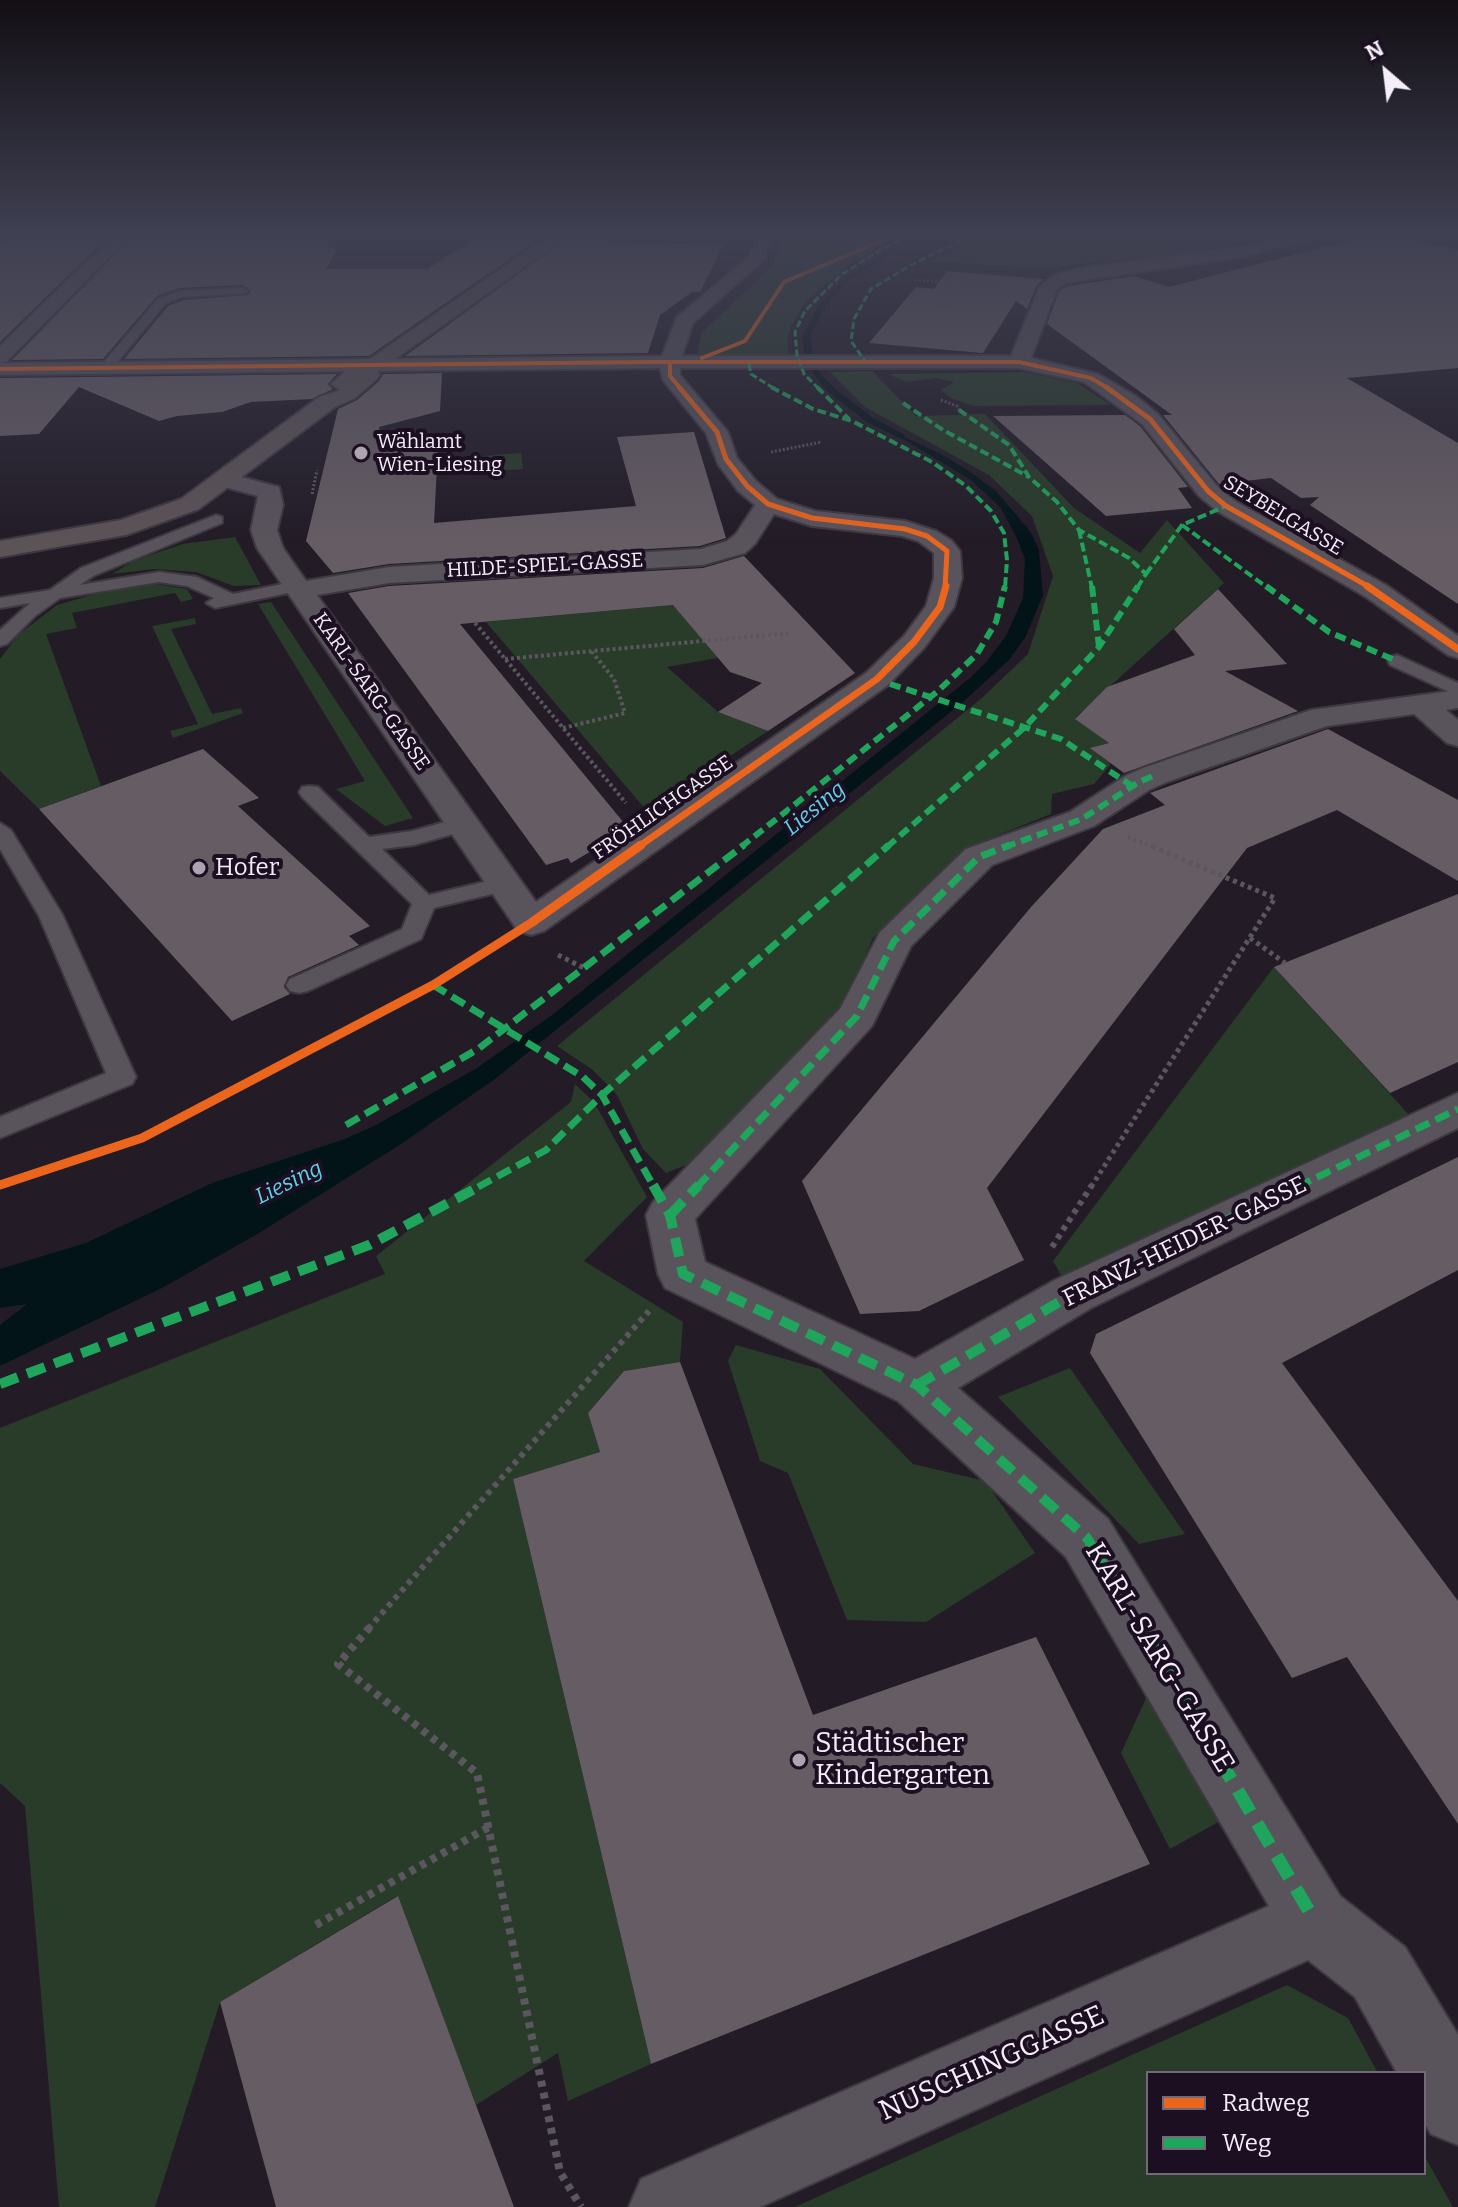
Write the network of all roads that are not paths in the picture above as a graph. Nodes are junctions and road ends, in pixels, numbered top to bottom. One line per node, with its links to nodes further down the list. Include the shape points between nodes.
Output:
1 (18, 339): 6 (street)
2 (130, 339): 9 (lane)
3 (412, 339): 10 (main road)
4 (678, 339): 8 (street)
5 (1028, 339): 7 (street)
6 (0, 357)
7 (1019, 362): 8 (street, SEYBELGASSE); 22 (street, SEYBELGASSE, via 1077,373 1109,389 1150,419 1226,506 1376,591)
8 (670, 363): 10 (street, SEYBELGASSE); 13 (street, FRÖHLICHGASSE, via 670,376 717,432 726,459)
9 (105, 368): 10 (street, SEYBELGASSE); 11 (street, SEYBELGASSE)
10 (370, 368): 12 (main road, via 370,375 348,394 327,402)
11 (0, 369)
12 (226, 480): 15 (main road, via 59,539); 16 (street, KARL-SARG-GASSE, via 270,492 266,539)
13 (768, 504): 16 (street, HILDE-SPIEL-GASSE, via 746,539 703,557 389,575); 34 (street, FRÖHLICHGASSE, via 812,518 905,529 935,541 947,551 948,578 940,607 877,679)
14 (216, 520): 17 (lane, via 87,572)
15 (0, 549)
16 (298, 588): 18 (lane); 29 (street, KARL-SARG-GASSE)
17 (52, 594): 18 (lane, via 159,577 191,581); 19 (lane); 21 (lane)
18 (232, 600): 20 (lane)
19 (0, 603)
20 (212, 604)
21 (0, 640)
22 (1458, 649)
23 (1397, 661): 24 (lane)
24 (1458, 690)
25 (1458, 699): 26 (street)
26 (1423, 706): 27 (street); 38 (street, KARL-SARG-GASSE, via 1322,717 1155,775 1082,819 979,857 894,941 857,1016 670,1215 683,1274)
27 (1458, 736)
28 (310, 792): 31 (lane)
29 (463, 824): 31 (lane, via 414,838); 32 (street, KARL-SARG-GASSE)
30 (0, 830): 37 (lane, via 51,916 122,1077)
31 (364, 844): 33 (lane)
32 (505, 884): 33 (lane); 34 (street, KARL-SARG-GASSE)
33 (424, 903): 35 (lane, via 412,934)
34 (520, 930)
35 (299, 985)
36 (1458, 1109): 38 (street, FRANZ-HEIDER-GASSE, via 1061,1301)
37 (0, 1128)
38 (917, 1385): 39 (street, KARL-SARG-GASSE, via 1087,1538)
39 (1315, 1921): 40 (street, KARL-SARG-GASSE, via 1380,1972); 41 (street, NUSCHINGGASSE)
40 (1458, 2107)
41 (669, 2207)

